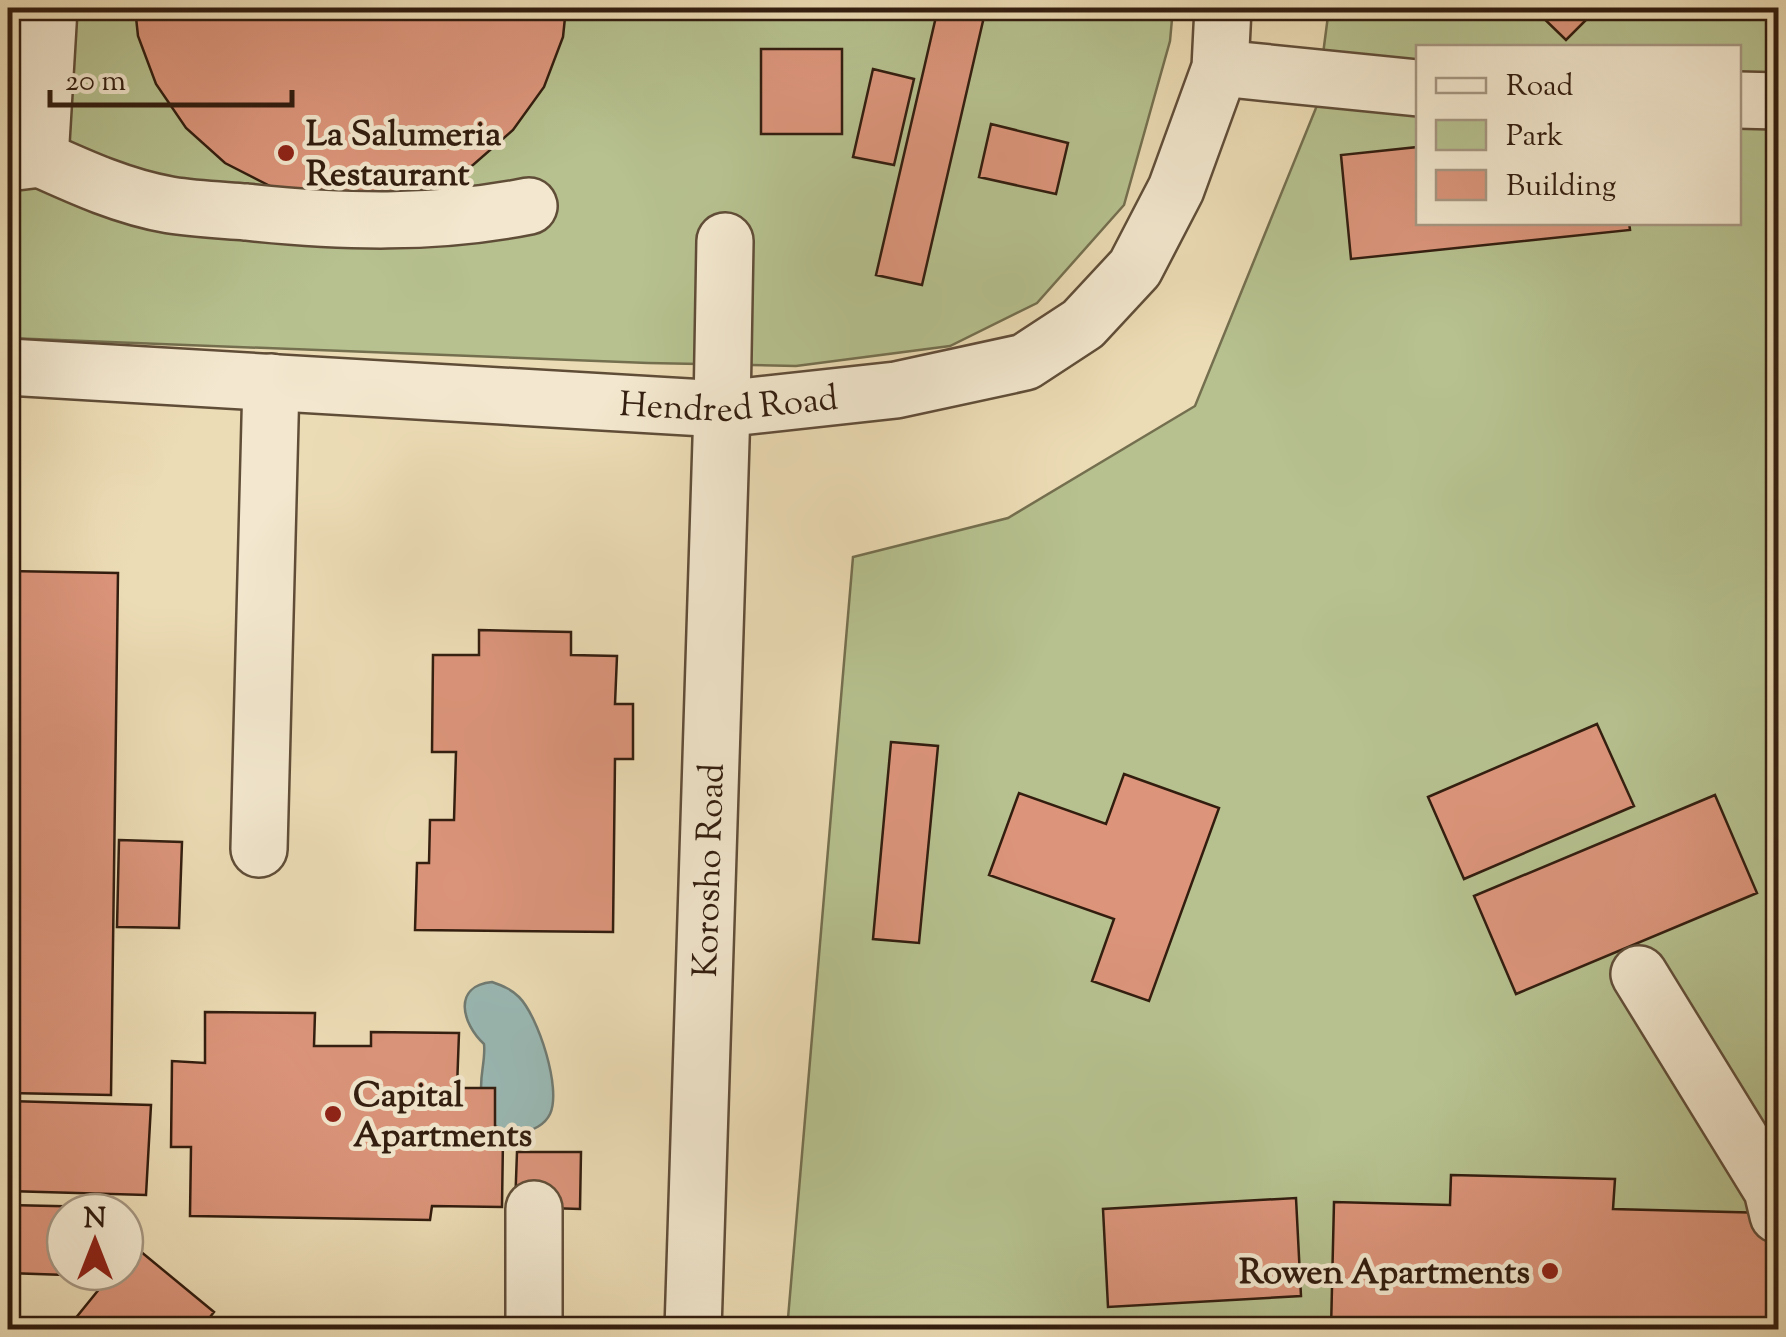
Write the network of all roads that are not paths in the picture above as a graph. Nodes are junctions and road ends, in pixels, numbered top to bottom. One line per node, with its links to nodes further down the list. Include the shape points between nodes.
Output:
1 (49, 8): 7 (street)
2 (1223, 8): 3 (street, Hendred Road)
3 (1220, 68): 4 (street); 12 (street, Hendred Road, via 1176,189 1135,268 1082,324 1024,362 896,390)
4 (1416, 88)
5 (1741, 100): 6 (street)
6 (1778, 101)
7 (24, 161): 8 (street, via 170,205 280,216 399,221)
8 (529, 206)
9 (725, 241): 12 (street, Korosho Road)
10 (8, 367): 11 (street, Hendred Road)
11 (271, 382): 12 (street, Hendred Road); 13 (street)
12 (722, 409): 18 (street, Korosho Road)
13 (258, 849)
14 (1639, 974): 16 (street, via 1772,1190)
15 (534, 1209): 17 (street)
16 (1778, 1216)
17 (534, 1330)
18 (693, 1330)

